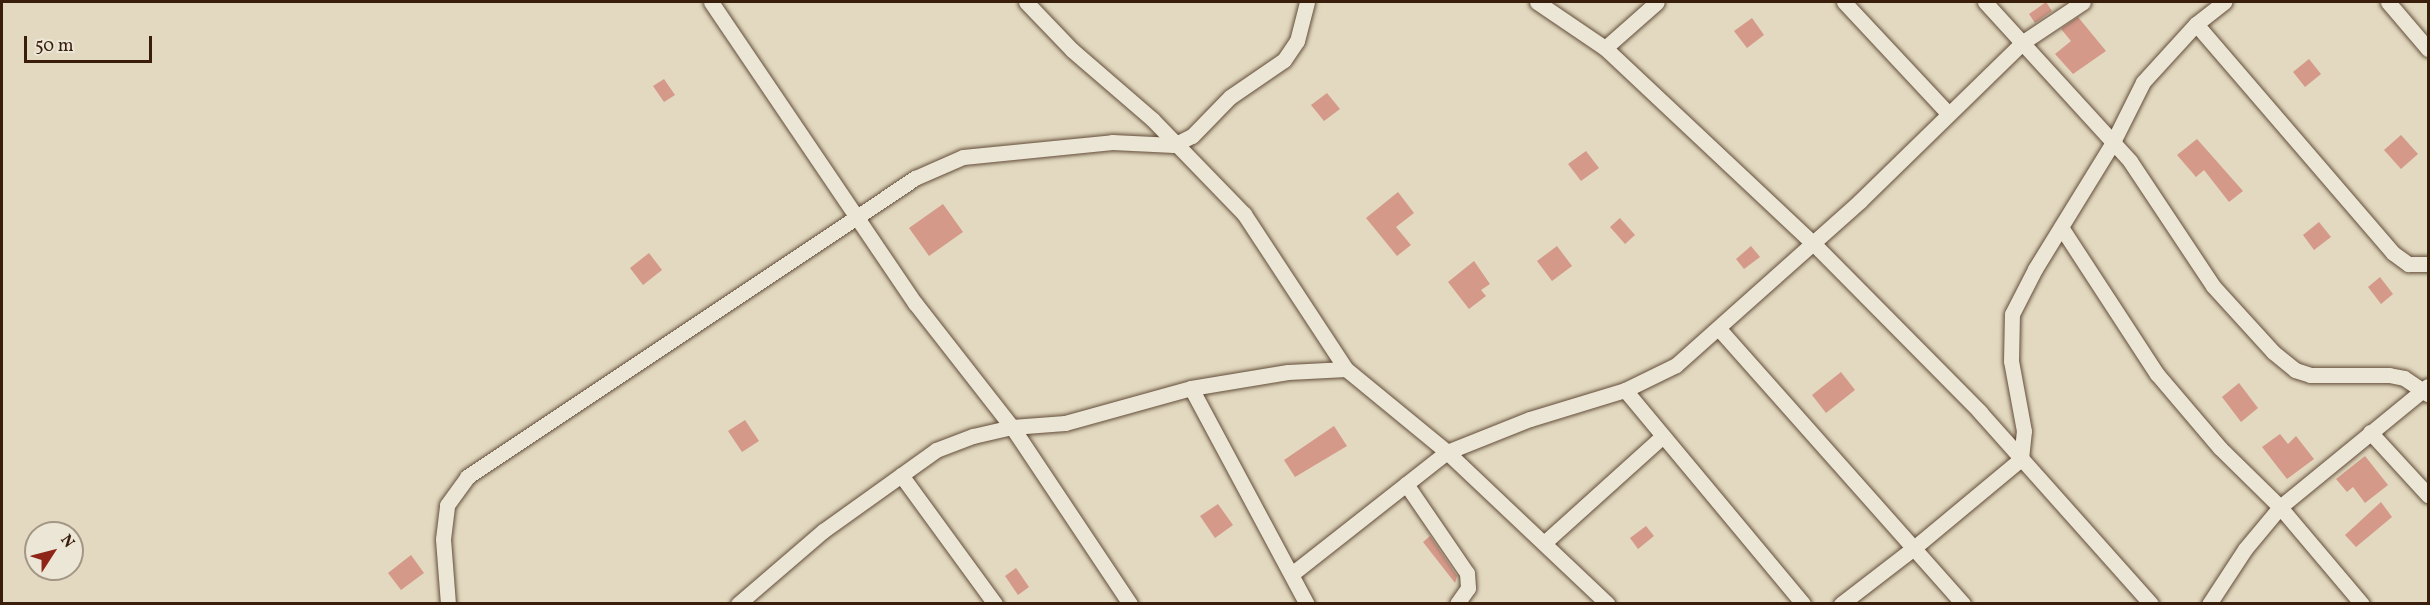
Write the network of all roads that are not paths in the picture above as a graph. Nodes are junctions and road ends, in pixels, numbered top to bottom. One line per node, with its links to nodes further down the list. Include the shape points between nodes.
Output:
1 (711, 2): 18 (street)
2 (1026, 2): 17 (street)
3 (1306, 2): 17 (street, via 1297,41 1284,60 1230,97 1192,136)
4 (1537, 2): 13 (street)
5 (1657, 2): 13 (street)
6 (1844, 2): 15 (street)
7 (1984, 2): 12 (street)
8 (2083, 2): 12 (street)
9 (2224, 2): 11 (street)
10 (2388, 2): 14 (street)
11 (2196, 24): 16 (street, via 2143,82); 21 (street, via 2393,253 2408,264)
12 (2023, 42): 15 (street); 16 (street)
13 (1605, 48): 20 (street)
14 (2428, 49)
15 (1947, 112): 20 (street)
16 (2113, 142): 19 (street); 26 (street, via 2150,185 2213,286 2247,327 2288,364 2310,375 2397,376)
17 (1174, 145): 18 (street, via 1112,142 963,157 915,178); 23 (street, via 1244,214)
18 (859, 217): 27 (street, via 915,303); 39 (street, via 467,477 447,505 443,539)
19 (2061, 227): 31 (street, via 2012,314 2012,361 2024,431); 35 (street, via 2157,374 2220,448)
20 (1814, 244): 22 (street); 31 (street, via 1923,352)
21 (2428, 264)
22 (1720, 330): 25 (street, via 1676,365); 37 (street)
23 (1346, 369): 24 (street, via 1288,372); 30 (street)
24 (1191, 388): 27 (street, via 1065,423); 38 (street)
25 (1624, 390): 29 (street); 30 (street, via 1520,423)
26 (2427, 390): 28 (street)
27 (1012, 427): 32 (street, via 936,450); 42 (street)
28 (2370, 432): 34 (street); 35 (street)
29 (1663, 436): 36 (street); 46 (street)
30 (1447, 452): 33 (street); 36 (street)
31 (2021, 459): 37 (street); 49 (street)
32 (901, 475): 40 (street, via 823,531); 41 (street)
33 (1406, 484): 38 (street); 44 (street, via 1467,573 1468,588)
34 (2428, 495)
35 (2280, 507): 50 (street, via 2245,549); 51 (street)
36 (1544, 543): 45 (street)
37 (1916, 548): 47 (street); 48 (street)
38 (1293, 573): 43 (street)
39 (448, 603)
40 (738, 603)
41 (995, 603)
42 (1130, 603)
43 (1307, 603)
44 (1457, 603)
45 (1608, 603)
46 (1803, 603)
47 (1841, 603)
48 (1963, 603)
49 (2151, 603)
50 (2209, 603)
51 (2362, 603)

